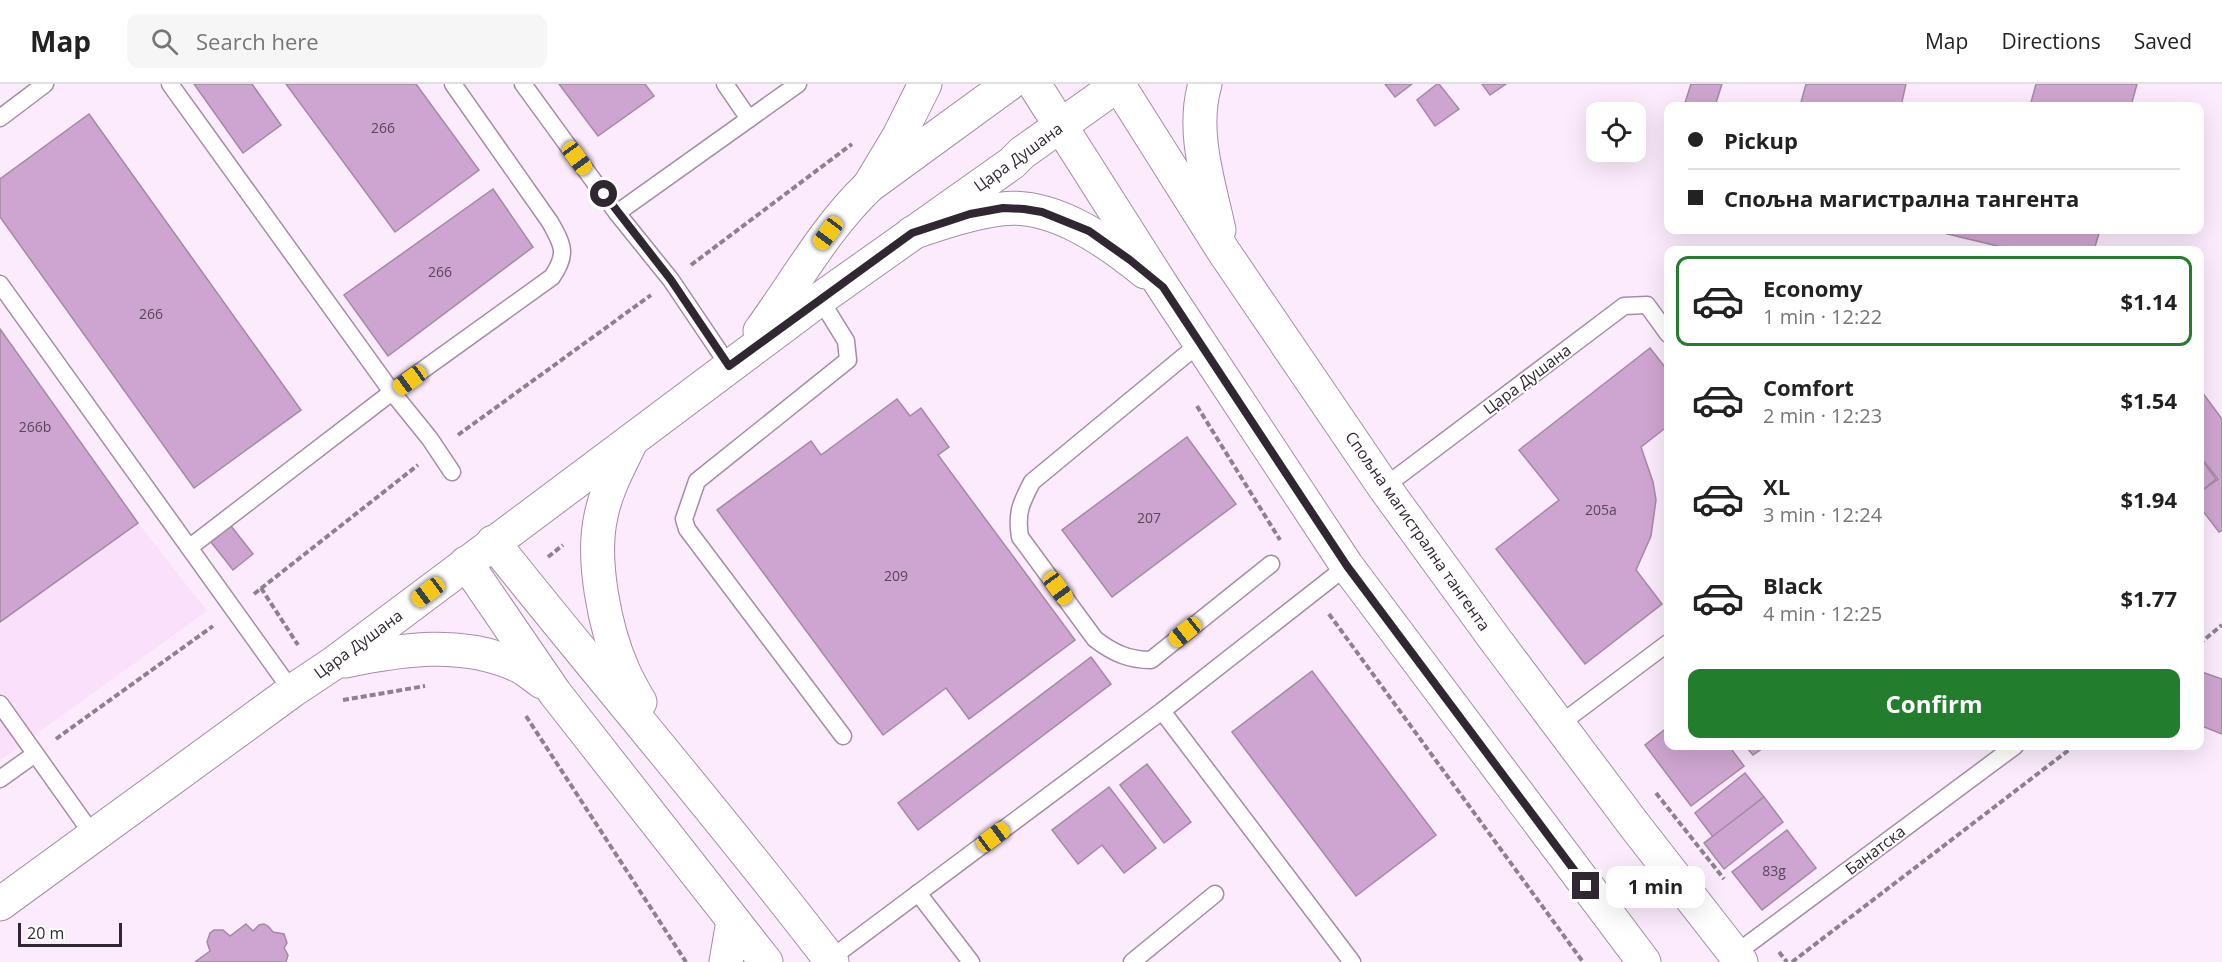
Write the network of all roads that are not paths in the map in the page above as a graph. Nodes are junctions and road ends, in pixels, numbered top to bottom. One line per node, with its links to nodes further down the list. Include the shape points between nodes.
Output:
1 (170, 84): 25 (lane)
2 (453, 84): 25 (lane, via 550,222 561,242 562,262 552,277)
3 (523, 84): 16 (lane)
4 (725, 84): 13 (lane)
5 (798, 84): 13 (lane)
6 (925, 84): 15 (main road)
7 (1009, 84): 15 (main road, Цара Душана)
8 (1034, 84): 14 (main road)
9 (1118, 84): 14 (main road, Цара Душана); 18 (main road, Спољна магистрална тангента)
10 (1205, 84): 18 (main road, via 1200,145)
11 (36, 87): 12 (lane)
12 (0, 118)
13 (749, 118): 16 (lane)
14 (1060, 126): 17 (main road, Цара Душана); 20 (main road)
15 (869, 186): 24 (main road, Цара Душана, via 819,244)
16 (617, 213): 24 (lane)
17 (912, 233): 20 (main road, via 970,214 1003,208 1033,210 1089,231); 21 (main road, Цара Душана)
18 (1224, 252): 28 (main road, Спољна магистрална тангента)
19 (0, 284): 30 (lane)
20 (1163, 287): 23 (main road)
21 (820, 299): 24 (main road, Цара Душана); 40 (lane, via 846,341 848,360 697,481 684,519 687,529)
22 (1664, 328): 28 (lane, Цара Душана, via 1647,305 1624,306)
23 (1200, 343): 32 (lane, via 1032,482 1017,519 1020,537 1095,639 1133,660 1151,660); 33 (main road)
24 (736, 362): 26 (main road, Цара Душана)
25 (392, 392): 27 (lane); 30 (lane)
26 (633, 438): 29 (main road, Цара Душана); 42 (main road, via 609,486 597,538 599,564 604,604 622,669)
27 (452, 472)
28 (1384, 487): 39 (main road, Спољна магистрална тангента)
29 (493, 542): 31 (main road, Цара Душана); 42 (main road, via 578,650)
30 (190, 547): 35 (lane, via 235,610)
31 (466, 563): 35 (main road, Цара Душана); 36 (main road)
32 (1271, 564)
33 (1347, 566): 38 (lane); 57 (main road)
34 (1664, 646): 39 (lane)
35 (314, 676): 36 (main road, via 387,652 470,650 521,666); 45 (main road, Цара Душана)
36 (555, 693): 49 (main road)
37 (0, 704): 43 (lane)
38 (1162, 711): 46 (lane); 56 (lane)
39 (1560, 724): 50 (main road, Спољна магистрална тангента)
40 (843, 736)
41 (2010, 750): 50 (lane, Банатска)
42 (666, 752): 51 (main road)
43 (35, 754): 44 (lane); 45 (lane)
44 (0, 779)
45 (93, 836): 48 (main road, Цара Душана)
46 (918, 893): 51 (lane); 54 (lane)
47 (1215, 894): 55 (lane)
48 (0, 904)
49 (733, 921): 52 (main road); 53 (main road)
50 (1734, 959)
51 (829, 961)
52 (726, 962)
53 (766, 962)
54 (971, 962)
55 (1132, 962)
56 (1352, 962)
57 (1644, 962)

